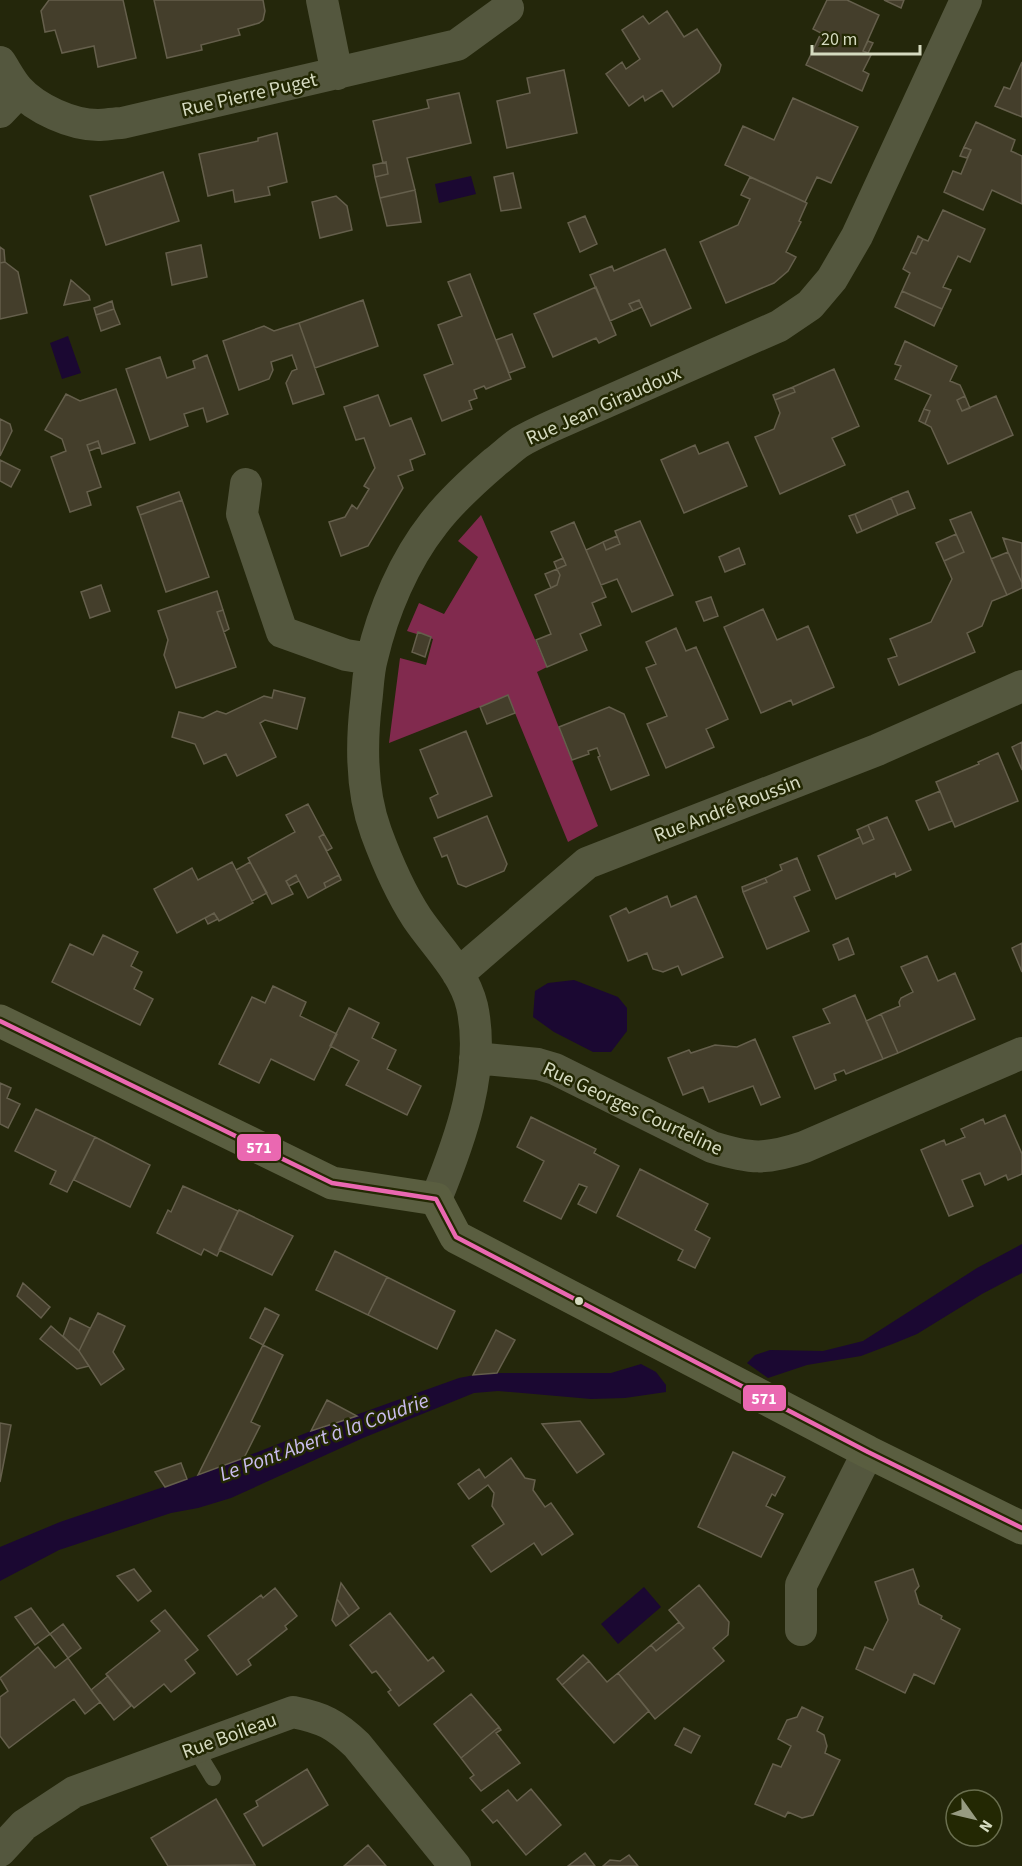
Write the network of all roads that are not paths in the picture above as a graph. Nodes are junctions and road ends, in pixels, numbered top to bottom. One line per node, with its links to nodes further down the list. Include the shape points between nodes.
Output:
1 (322, 0): 5 (street)
2 (966, 0): 8 (street, Rue Jean Giraudoux, via 857,236 832,279 810,305 779,326 519,443 477,477 434,523 404,570)
3 (508, 8): 5 (street, Rue Pierre Puget, via 457,45)
4 (0, 62): 6 (street, Rue Pierre Puget)
5 (337, 74): 6 (street, Rue Pierre Puget, via 122,123 77,122 35,103)
6 (10, 101)
7 (246, 484): 8 (street, via 242,514 282,632 346,655)
8 (371, 659): 10 (street, Rue Jean Giraudoux, via 362,735 366,792 375,831 401,892)
9 (1022, 686): 10 (street, Rue André Roussin, via 877,750 587,863)
10 (458, 974): 13 (street, Rue Jean Giraudoux, via 472,1006)
11 (0, 1021): 14 (street, via 332,1183)
12 (1022, 1053): 13 (street, Rue Georges Courteline, via 804,1147 777,1156 758,1157 712,1147 555,1069)
13 (475, 1058): 14 (street, Rue Jean Giraudoux, via 459,1142)
14 (436, 1199): 15 (street, via 456,1237)
15 (868, 1452): 16 (street); 17 (street, via 801,1585)
16 (1022, 1528)
17 (801, 1630)
18 (194, 1747): 19 (lane); 20 (street, Rue Boileau, via 74,1792 24,1825); 21 (street, Rue Boileau, via 293,1712 315,1716 339,1728 357,1745)
19 (213, 1778)
20 (0, 1851)
21 (455, 1866)

